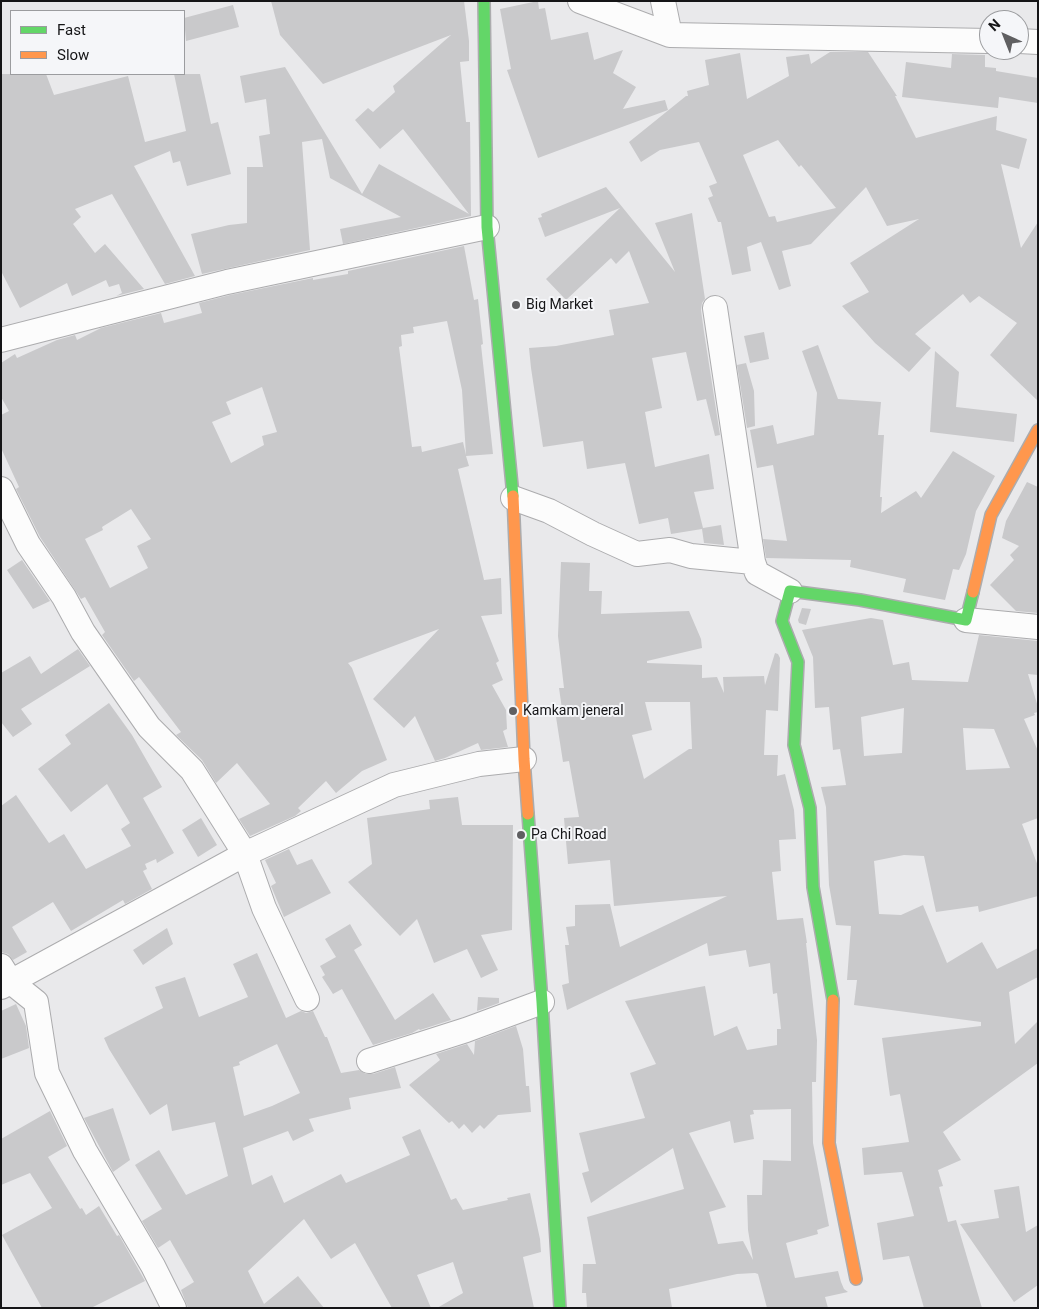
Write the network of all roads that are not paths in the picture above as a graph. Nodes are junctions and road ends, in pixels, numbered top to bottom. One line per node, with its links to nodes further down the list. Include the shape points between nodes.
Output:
1 (484, 1): 6 (street)
2 (580, 1): 4 (street)
3 (663, 1): 4 (street)
4 (670, 35): 5 (street)
5 (979, 41)
6 (487, 227): 8 (street, via 227,282); 11 (street)
7 (715, 308): 12 (street)
8 (1, 340)
9 (1038, 430): 14 (street, via 991,515)
10 (1, 489): 17 (street, via 28,544 83,632 149,727 192,770)
11 (513, 498): 12 (street, via 549,511 638,554 670,550 691,556); 16 (street)
12 (753, 562): 13 (street, via 757,573)
13 (790, 591): 14 (street, via 860,600); 22 (street, via 782,621 798,662 794,745 810,808 813,887 834,1005 829,1143)
14 (966, 620): 15 (street)
15 (1038, 627)
16 (524, 760): 17 (street, via 479,764 394,785); 20 (street)
17 (245, 854): 18 (street); 19 (street, via 264,908)
18 (4, 978): 23 (street, via 36,1002 48,1073 85,1151)
19 (307, 999)
20 (542, 1002): 21 (street); 24 (street)
21 (369, 1061)
22 (856, 1279)
23 (174, 1308)
24 (560, 1308)

